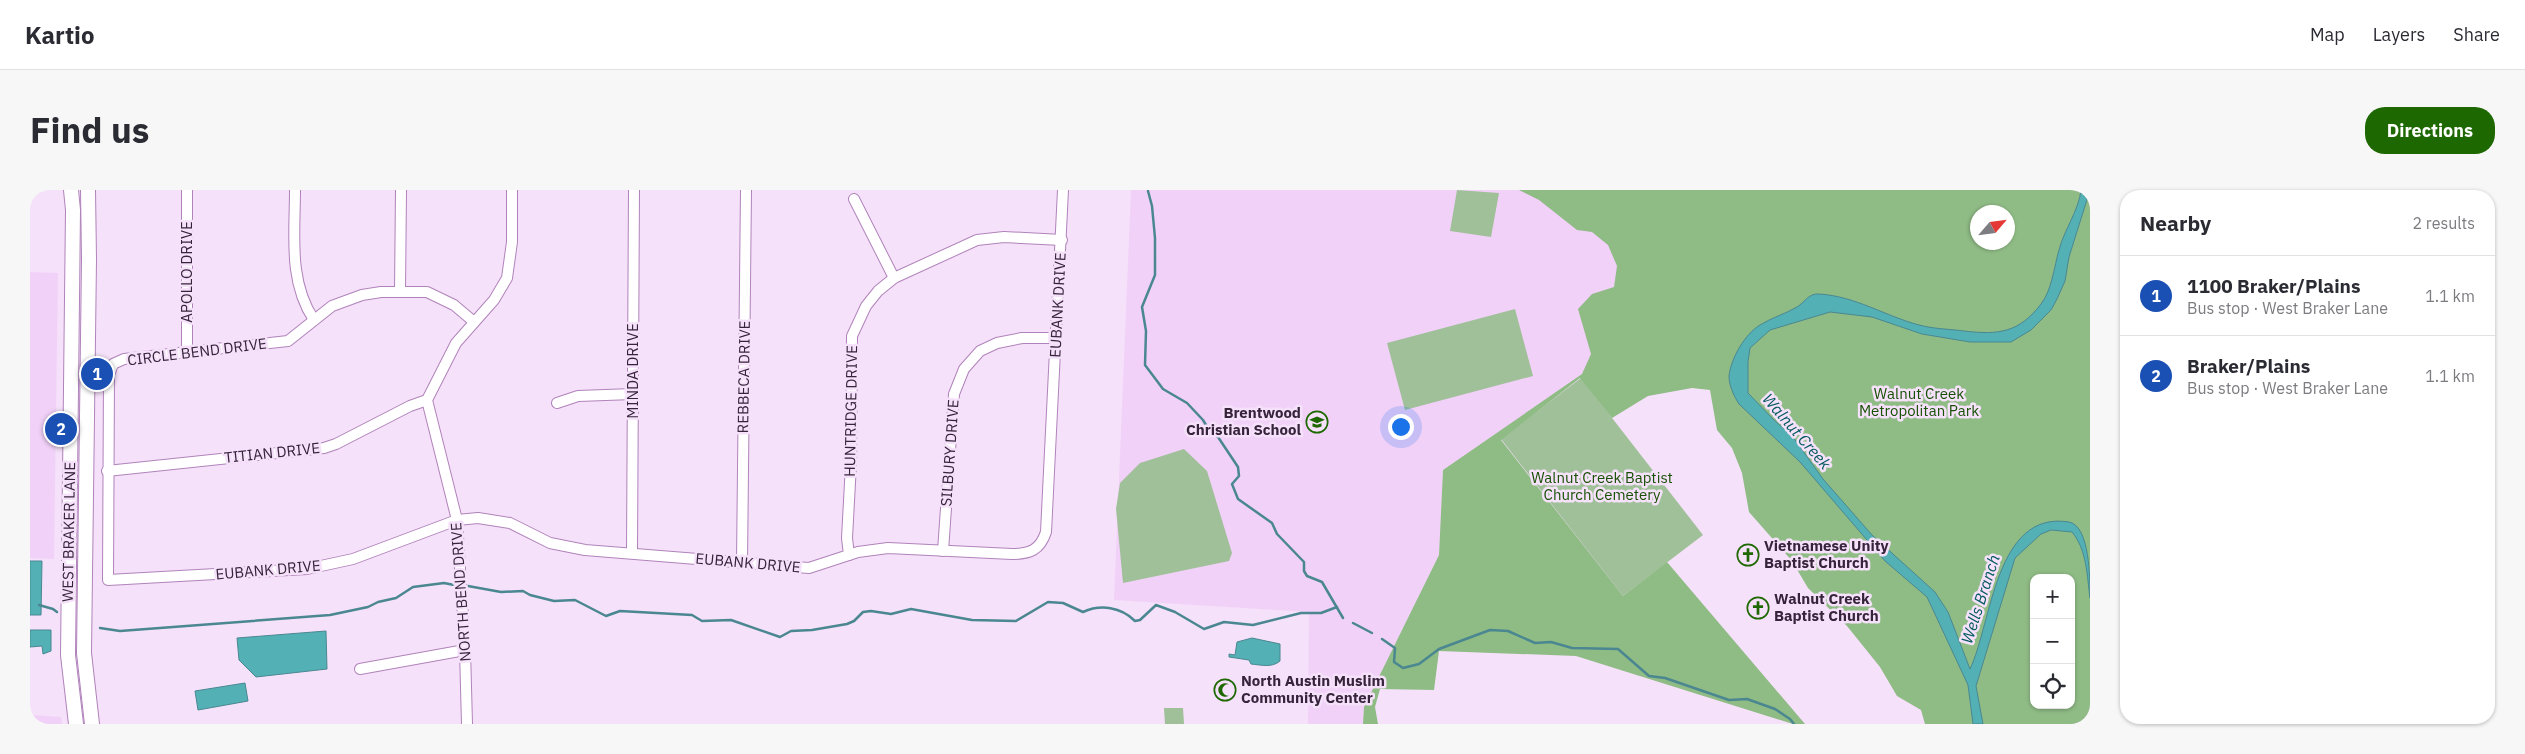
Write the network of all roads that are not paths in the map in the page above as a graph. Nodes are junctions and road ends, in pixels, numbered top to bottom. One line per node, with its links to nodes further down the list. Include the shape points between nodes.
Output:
1 (71, 190): 12 (main road, WEST BRAKER LANE)
2 (88, 190): 13 (main road, WEST BRAKER LANE)
3 (187, 190): 19 (street, APOLLO DRIVE)
4 (295, 190): 16 (street, via 295,268 305,306)
5 (401, 190): 15 (street)
6 (512, 190): 17 (street, via 508,278 494,300)
7 (634, 190): 20 (street, MINDA DRIVE)
8 (746, 190): 28 (street, REBBECA DRIVE)
9 (1063, 190): 11 (street, EUBANK DRIVE)
10 (854, 199): 14 (street)
11 (1062, 240): 14 (street, HUNTRIDGE DRIVE, via 1004,237 977,240); 18 (street, EUBANK DRIVE)
12 (72, 259): 13 (main road); 32 (main road, WEST BRAKER LANE, via 68,655)
13 (89, 259): 33 (main road, WEST BRAKER LANE, via 84,653)
14 (894, 278): 27 (street, HUNTRIDGE DRIVE, via 866,306 852,336 851,464 846,538)
15 (400, 291): 16 (street, CIRCLE BEND DRIVE, via 362,294 347,299); 17 (street, CIRCLE BEND DRIVE, via 427,292 441,297)
16 (314, 320): 19 (street, CIRCLE BEND DRIVE, via 288,342)
17 (473, 321): 21 (street, via 456,343)
18 (1056, 338): 25 (street, SILBURY DRIVE, via 1022,338 997,343 980,351 964,369 954,394); 25 (street, EUBANK DRIVE, via 1046,532 1041,544 1023,554)
19 (187, 354): 23 (street, CIRCLE BEND DRIVE, via 124,359 113,364 109,375)
20 (632, 394): 22 (street, via 578,396); 26 (street, MINDA DRIVE)
21 (427, 400): 23 (street, TITIAN DRIVE, via 324,448); 24 (street, NORTH BEND DRIVE)
22 (557, 403)
23 (107, 471): 29 (street, CIRCLE BEND DRIVE)
24 (457, 520): 26 (street, EUBANK DRIVE, via 501,520 566,547); 29 (street, EUBANK DRIVE, via 353,559 307,570); 30 (street, NORTH BEND DRIVE)
25 (942, 551): 27 (street, EUBANK DRIVE, via 888,548)
26 (632, 552): 28 (street, EUBANK DRIVE)
27 (849, 556): 28 (street, EUBANK DRIVE, via 808,568)
28 (742, 563)
29 (108, 580)
30 (465, 650): 31 (street); 34 (street, NORTH BEND DRIVE)
31 (360, 669)
32 (76, 724)
33 (92, 724)
34 (467, 724)

